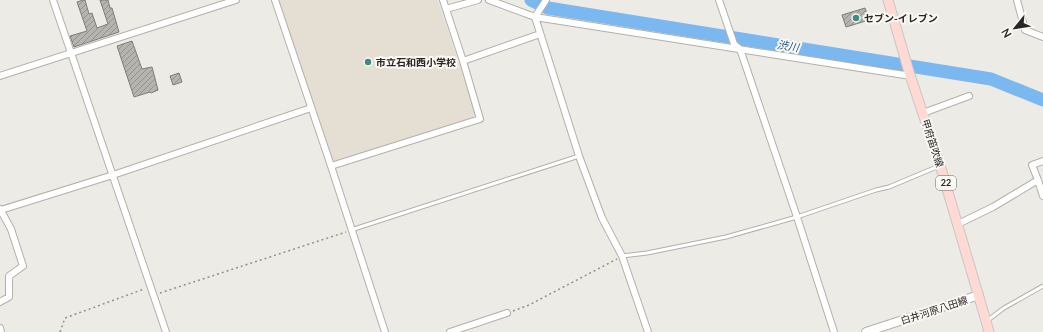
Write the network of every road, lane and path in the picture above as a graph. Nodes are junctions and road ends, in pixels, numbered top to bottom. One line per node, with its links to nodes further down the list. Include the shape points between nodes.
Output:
1 (53, 0): 16 (street)
2 (236, 0): 16 (street)
3 (275, 0): 21 (street)
4 (443, 0): 11 (street)
5 (478, 0): 11 (street)
6 (489, 0): 12 (street)
7 (546, 0): 12 (street)
8 (719, 0): 15 (street, via 734,44)
9 (888, 0): 18 (main road, 甲府笛吹線 / 22)
10 (1017, 0): 14 (street, via 1024,30)
11 (446, 9): 17 (street)
12 (534, 17): 13 (street); 15 (street)
13 (540, 34): 17 (street); 23 (street)
14 (1043, 37)
15 (740, 49): 18 (street); 31 (street)
16 (71, 54): 19 (street); 27 (street)
17 (463, 61): 25 (street, via 480,119)
18 (910, 74): 22 (main road, 甲府笛吹線 / 22)
19 (0, 76)
20 (969, 96): 22 (street)
21 (312, 108): 25 (street); 27 (street)
22 (923, 113): 26 (main road, 甲府笛吹線 / 22)
23 (579, 156): 33 (lane); 34 (street, via 602,218)
24 (1043, 161): 28 (street, via 1032,165)
25 (331, 166): 33 (street)
26 (940, 166): 31 (lane, via 889,187); 32 (main road, 甲府笛吹線 / 22)
27 (113, 175): 30 (street); 35 (street)
28 (1038, 180): 29 (street); 32 (street)
29 (1043, 196)
30 (1, 210): 39 (street, via 11,229 23,266 9,276 9,298)
31 (797, 217): 34 (lane, via 726,237); 49 (street)
32 (958, 224): 38 (main road, 甲府笛吹線 / 22)
33 (351, 230): 37 (path); 46 (street)
34 (622, 256): 40 (path, via 529,305); 48 (street)
35 (151, 286): 37 (street); 44 (path, via 65,318)
36 (1043, 286): 41 (lane)
37 (154, 294): 45 (street)
38 (979, 295): 41 (main road, 甲府笛吹線 / 22); 50 (main road, 白井河原八田線)
39 (0, 302)
40 (507, 313): 47 (street)
41 (986, 321): 51 (main road, 甲府笛吹線 / 22)
42 (0, 328): 43 (street)
43 (1, 332)
44 (60, 332)
45 (166, 332)
46 (385, 332)
47 (450, 332)
48 (648, 332)
49 (834, 332)
50 (866, 332)
51 (988, 332)

